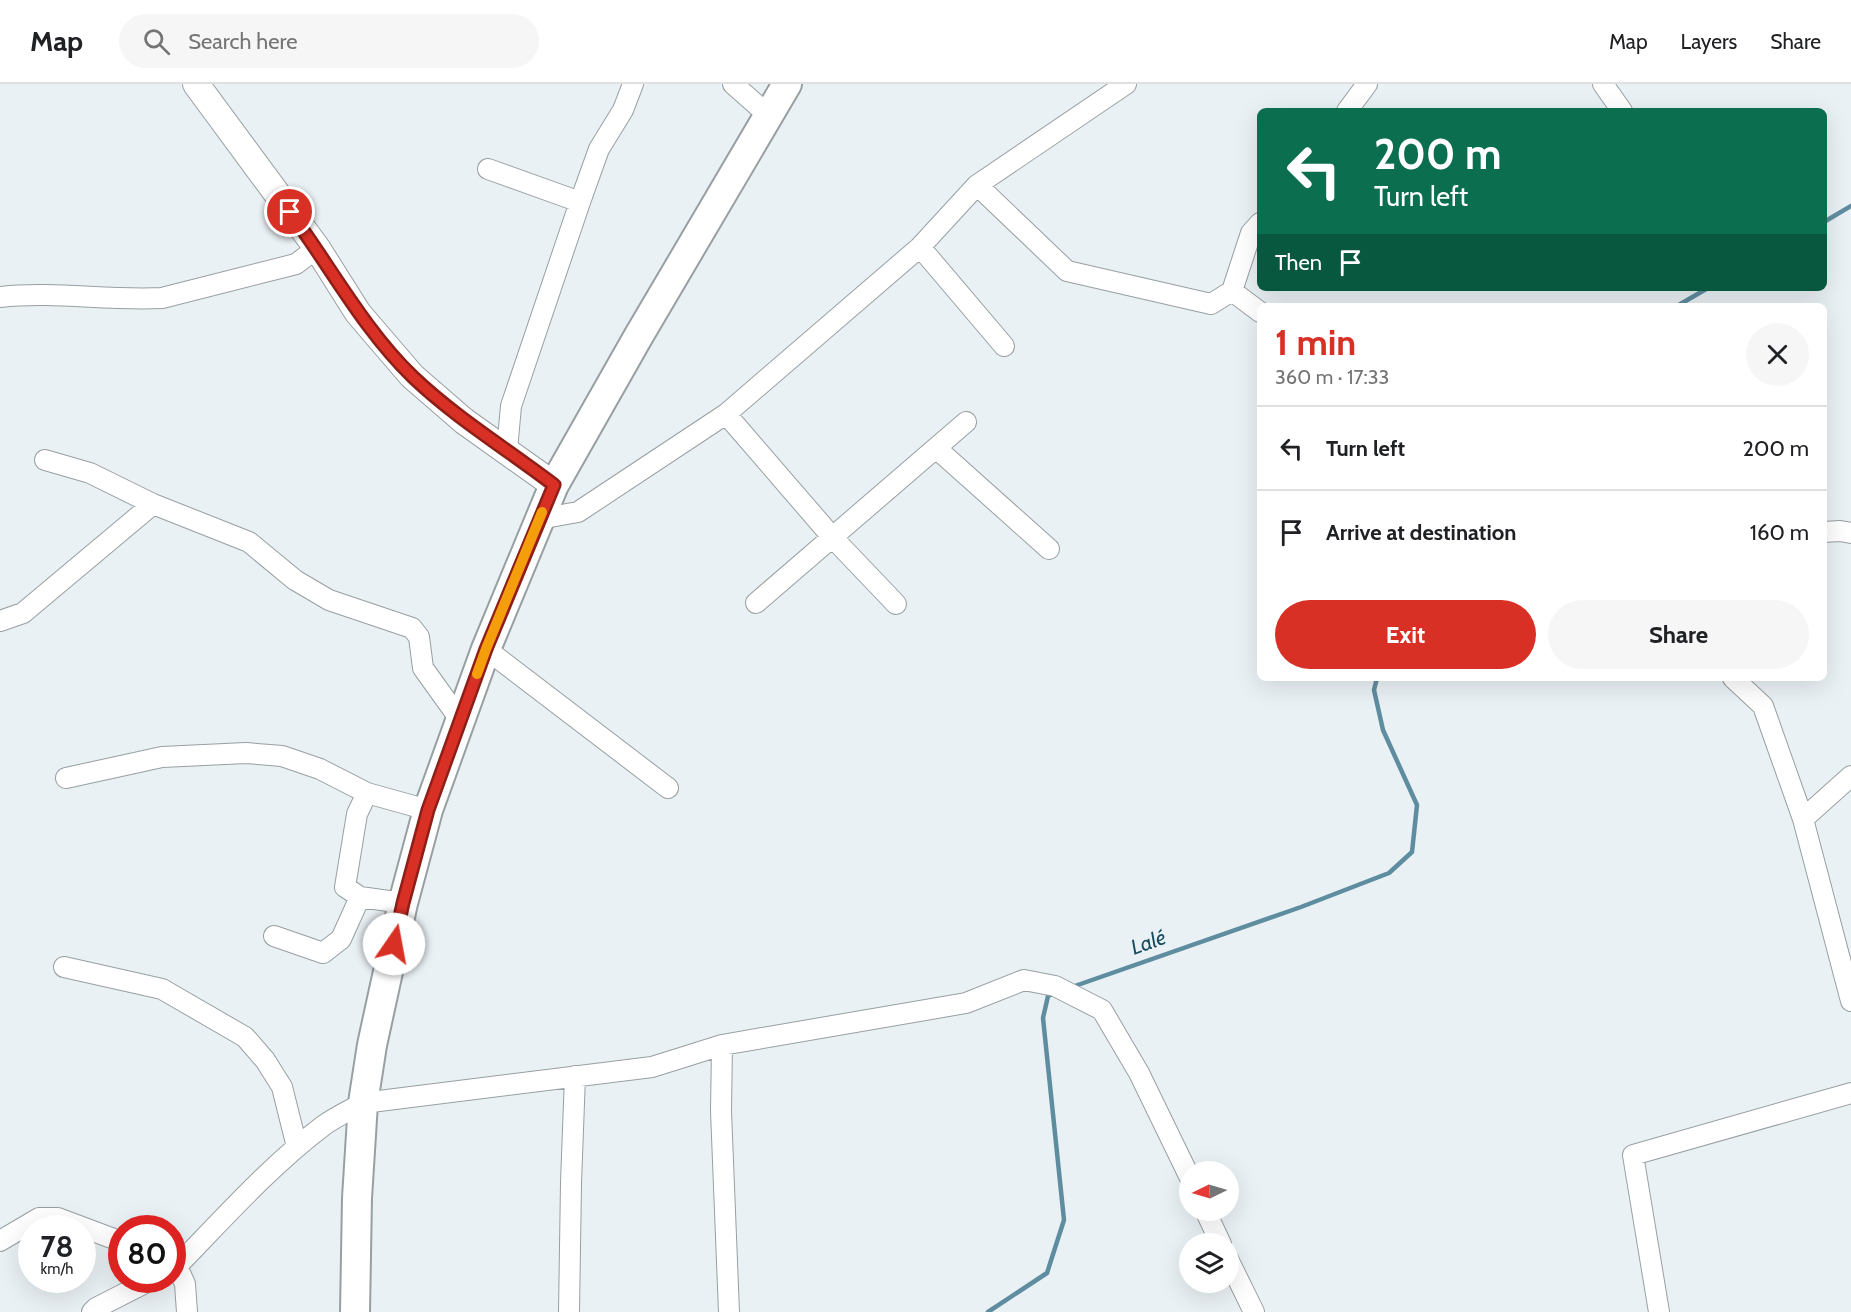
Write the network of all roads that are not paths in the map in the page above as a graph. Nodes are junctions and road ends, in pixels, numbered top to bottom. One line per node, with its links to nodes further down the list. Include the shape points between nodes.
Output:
1 (196, 84): 16 (main road)
2 (633, 84): 13 (street, via 623,110 599,149)
3 (733, 84): 10 (street)
4 (787, 84): 10 (highway)
5 (1126, 84): 12 (street)
6 (1367, 84): 8 (street)
7 (1603, 84): 9 (street)
8 (1349, 108)
9 (1620, 108)
10 (768, 115): 26 (highway)
11 (488, 170): 13 (street)
12 (977, 185): 15 (street); 17 (street, via 1067,271 1211,304)
13 (580, 202): 24 (street, via 511,406)
14 (1257, 227): 17 (street, via 1251,233)
15 (920, 247): 20 (street); 21 (street)
16 (317, 248): 18 (street, via 296,264 162,298 22,294); 24 (main road, via 358,313 412,376 464,421)
17 (1232, 291): 19 (street)
18 (0, 297)
19 (1257, 310)
20 (1004, 346)
21 (726, 414): 28 (street, via 578,512); 31 (street)
22 (966, 422): 23 (street)
23 (936, 448): 31 (street); 32 (street)
24 (507, 450): 26 (main road)
25 (45, 460): 27 (street, via 90,473)
26 (554, 485): 28 (highway)
27 (153, 504): 35 (street, via 23,613); 38 (street, via 249,542 295,580 329,600 412,628 419,637 423,668)
28 (539, 519): 36 (highway)
29 (1827, 532): 30 (street)
30 (1851, 534)
31 (833, 538): 33 (street); 34 (street)
32 (1049, 549)
33 (756, 603)
34 (896, 604)
35 (0, 621)
36 (486, 649): 38 (highway); 41 (street)
37 (1736, 681): 44 (street, via 1763,706)
38 (461, 721): 43 (highway)
39 (1851, 776): 44 (street)
40 (66, 778): 42 (street, via 162,757 246,753 282,756 320,769)
41 (668, 788)
42 (367, 793): 43 (street); 45 (street, via 357,814 345,887)
43 (428, 810): 46 (highway)
44 (1803, 819): 49 (street)
45 (360, 897): 46 (street); 47 (street, via 341,939 322,953)
46 (403, 903): 53 (highway)
47 (274, 936)
48 (64, 967): 54 (street, via 162,989 245,1037 266,1060 282,1088)
49 (1851, 1001)
50 (722, 1045): 51 (street, via 652,1067); 55 (street, via 966,1003 1024,980 1063,990 1102,1010); 66 (street)
51 (575, 1076): 53 (street); 65 (street)
52 (1851, 1093): 68 (street, via 1633,1155)
53 (363, 1102): 54 (street); 64 (highway)
54 (297, 1147): 58 (street)
55 (1182, 1161)
56 (108, 1237): 57 (street, via 58,1218 39,1218)
57 (0, 1241)
58 (186, 1254)
59 (1239, 1281): 67 (street)
60 (125, 1293): 62 (street)
61 (185, 1293): 63 (street)
62 (92, 1312)
63 (187, 1312)
64 (355, 1312)
65 (569, 1312)
66 (729, 1312)
67 (1254, 1312)
68 (1659, 1312)

